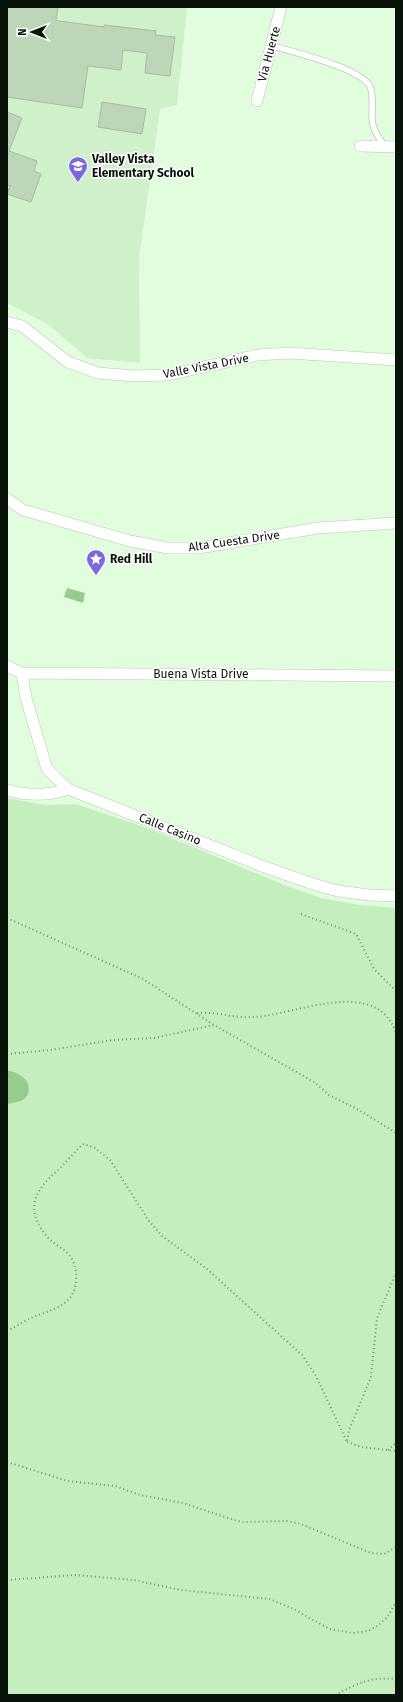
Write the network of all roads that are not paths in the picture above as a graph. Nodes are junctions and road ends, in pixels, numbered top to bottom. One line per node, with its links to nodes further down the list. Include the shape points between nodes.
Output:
1 (281, 7): 2 (street, Via Huerte)
2 (272, 46): 3 (street, Via Huerte); 5 (lane, via 314,56 362,76 371,87 371,120 375,133)
3 (257, 100)
4 (360, 146): 5 (street)
5 (391, 146)
6 (7, 322): 7 (street, Valle Vista Drive, via 22,326 68,362 98,373 168,375 258,355 289,353)
7 (396, 360)
8 (7, 500): 9 (street, Alta Cuesta Drive, via 22,510 130,542 168,548 198,548 318,528)
9 (396, 523)
10 (7, 666): 11 (street, Buena Vista Drive)
11 (22, 673): 12 (street, Buena Vista Drive); 13 (street, Calle Casino, via 26,698 47,769)
12 (396, 676)
13 (68, 789): 14 (street, via 52,795); 15 (street, Calle Casino, via 313,884 354,893)
14 (7, 790)
15 (396, 896)

